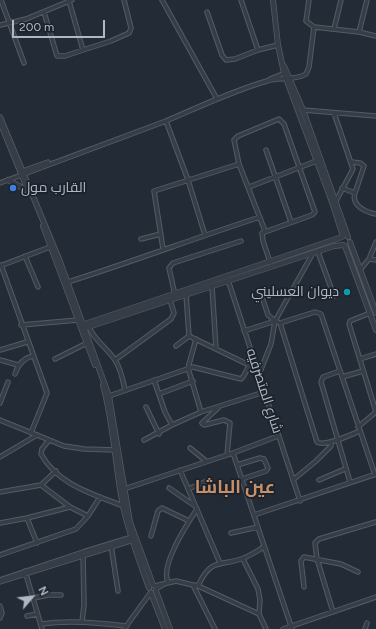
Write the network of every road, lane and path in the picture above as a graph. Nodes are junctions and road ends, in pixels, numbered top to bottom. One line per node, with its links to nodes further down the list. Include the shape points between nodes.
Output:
1 (1, 0): 14 (street)
2 (57, 0): 11 (street)
3 (124, 0): 21 (street, via 131,28 129,33)
4 (162, 0): 25 (street)
5 (241, 0): 22 (street)
6 (273, 0): 20 (street)
7 (309, 0): 16 (street, via 306,20)
8 (341, 0): 17 (street)
9 (367, 0): 18 (street)
10 (71, 1): 11 (street); 21 (street)
11 (58, 5): 12 (street)
12 (44, 12): 14 (street); 21 (street, via 57,56)
13 (207, 12): 22 (street, via 226,60)
14 (9, 23): 15 (street); 23 (street)
15 (0, 26)
16 (314, 27): 17 (street); 24 (street, via 308,71 302,76)
17 (334, 29): 18 (street)
18 (359, 32): 19 (street)
19 (376, 36)
20 (278, 44): 22 (street); 24 (street)
21 (83, 50)
22 (258, 50)
23 (24, 63)
24 (287, 75): 25 (street); 26 (street); 33 (street)
25 (217, 99): 30 (street)
26 (303, 110): 27 (street); 33 (street)
27 (334, 114): 28 (street); 34 (street)
28 (376, 116)
29 (0, 117): 37 (street)
30 (166, 121): 37 (street); 39 (street)
31 (0, 122): 37 (street)
32 (266, 150): 38 (street)
33 (319, 160): 36 (street); 45 (street); 52 (street)
34 (352, 162): 42 (street, via 353,169); 44 (street, via 364,166)
35 (240, 164): 36 (street, via 235,138 278,119 284,124); 39 (street); 41 (street)
36 (301, 167): 38 (street); 48 (street, via 315,212)
37 (22, 173): 40 (street); 43 (street); 68 (street)
38 (275, 176): 41 (street); 48 (street)
39 (188, 180): 50 (street, via 154,191); 51 (street)
40 (3, 183): 43 (street)
41 (249, 187): 47 (street)
42 (342, 188): 44 (street); 45 (street)
43 (28, 191): 58 (street)
44 (355, 193): 46 (street, via 354,199 359,207)
45 (336, 201): 52 (street)
46 (376, 214)
47 (260, 217): 49 (street); 51 (street)
48 (291, 222): 49 (street)
49 (265, 231): 64 (street, via 262,236)
50 (161, 234): 53 (street); 59 (street)
51 (205, 235): 59 (street)
52 (344, 237): 55 (street); 57 (street, via 341,242); 64 (street)
53 (141, 239)
54 (241, 241): 72 (street, via 173,264 170,268)
55 (350, 242): 57 (street); 66 (street)
56 (376, 242): 62 (street)
57 (344, 245): 60 (street); 77 (street)
58 (50, 247): 61 (street); 79 (street)
59 (163, 249): 68 (street)
60 (315, 252): 67 (street); 73 (street); 80 (street)
61 (25, 256): 65 (street); 70 (street)
62 (369, 260): 63 (street); 66 (street)
63 (376, 260)
64 (270, 262): 72 (street)
65 (0, 265): 82 (street)
66 (360, 270): 76 (street)
67 (228, 280): 69 (street); 85 (street, شارع المتصرفيه)
68 (68, 282): 83 (street)
69 (212, 286): 71 (street); 91 (street)
70 (38, 287)
71 (186, 294): 72 (street); 86 (street)
72 (175, 296): 75 (street); 83 (street)
73 (334, 296)
74 (262, 297): 80 (street, via 268,315)
75 (170, 300): 83 (street); 98 (street, via 174,313 171,319)
76 (375, 308): 78 (street)
77 (370, 313): 84 (street); 96 (street, via 349,322)
78 (376, 313)
79 (78, 320): 82 (street); 83 (street)
80 (275, 321): 81 (street); 85 (street); 106 (street, via 271,344)
81 (280, 323): 103 (street, via 315,312 321,314); 129 (street, via 316,442)
82 (21, 325): 88 (street)
83 (84, 327): 89 (street); 98 (street); 114 (street)
84 (376, 330)
85 (244, 331): 99 (street, شارع المتصرفيه)
86 (188, 336): 87 (street); 90 (street)
87 (196, 339): 91 (street); 102 (street)
88 (27, 342): 92 (street); 94 (street)
89 (87, 343): 95 (street); 131 (street, via 106,398)
90 (176, 346)
91 (216, 349): 101 (street)
92 (0, 350)
93 (376, 354): 96 (street)
94 (33, 356): 100 (street); 122 (street, via 47,393)
95 (54, 359)
96 (360, 359): 104 (street)
97 (0, 360): 100 (street)
98 (115, 360): 111 (street, via 122,376)
99 (253, 361): 101 (street); 106 (street, شارع المتصرفيه)
100 (18, 365): 105 (street)
101 (249, 365): 102 (street, via 241,379 198,367)
102 (188, 368): 108 (street); 109 (street)
103 (340, 370): 107 (street); 126 (street, via 323,377 321,382)
104 (363, 371): 107 (street); 121 (street, via 376,412)
105 (15, 374)
106 (258, 377): 112 (street, شارع المتصرفيه)
107 (342, 377): 121 (street)
108 (154, 380): 111 (street); 113 (street)
109 (193, 380): 113 (street); 118 (street)
110 (8, 382): 115 (street)
111 (124, 390): 114 (street)
112 (264, 392): 117 (street); 125 (street, شارع المتصرفيه)
113 (159, 394): 120 (street)
114 (109, 396): 131 (street)
115 (0, 403)
116 (146, 407): 123 (street)
117 (219, 407): 118 (street); 133 (street, via 202,423 204,425 224,420 230,423)
118 (201, 412): 120 (street)
119 (0, 420): 122 (street)
120 (172, 425): 123 (street)
121 (359, 429): 126 (street); 140 (street)
122 (31, 433): 124 (street)
123 (159, 434): 128 (street)
124 (37, 435): 127 (street); 134 (street)
125 (278, 436): 132 (street); 142 (street, شارع المتصرفيه)
126 (338, 439): 129 (street); 138 (street)
127 (49, 440): 131 (street, via 71,448); 139 (street, via 41,454)
128 (144, 440)
129 (331, 442): 142 (street, via 331,446 321,456)
130 (190, 448): 135 (street)
131 (116, 450): 148 (street); 153 (street)
132 (233, 453): 133 (street); 136 (street)
133 (227, 455): 135 (street)
134 (0, 457)
135 (206, 461): 137 (street)
136 (237, 465): 141 (street); 141 (street, via 260,458 268,464 266,471)
137 (180, 470): 148 (street); 149 (street)
138 (345, 470): 143 (street); 145 (street)
139 (56, 471): 146 (street); 151 (street, via 82,491)
140 (375, 474): 145 (street)
141 (242, 479): 156 (street)
142 (293, 480): 152 (street, شارع المتصرفيه)
143 (319, 480)
144 (207, 481): 149 (street)
145 (350, 482): 152 (street)
146 (41, 485): 150 (street); 154 (street)
147 (169, 488): 155 (street)
148 (124, 489): 165 (street)
149 (188, 489): 155 (street)
150 (0, 492)
151 (100, 497): 153 (street); 157 (street)
152 (300, 501): 156 (street)
153 (123, 506): 165 (street)
154 (70, 507): 157 (street); 158 (street)
155 (196, 508): 159 (street); 173 (street)
156 (254, 515): 162 (street)
157 (88, 516): 166 (street, via 76,529)
158 (27, 518): 161 (street); 166 (street)
159 (189, 521): 164 (street, via 162,508 158,511); 177 (street, via 166,569)
160 (376, 522): 172 (street, via 319,539 314,544)
161 (0, 523)
162 (258, 527): 163 (street); 168 (street)
163 (230, 533)
164 (151, 536)
165 (133, 539): 167 (street); 181 (street)
166 (37, 543): 170 (street)
167 (111, 545): 169 (street); 182 (street)
168 (264, 547): 171 (street); 196 (street)
169 (83, 553): 174 (street); 192 (street)
170 (0, 555)
171 (243, 559): 173 (street); 189 (street, via 258,589)
172 (317, 559): 175 (street, via 341,564); 180 (street, via 301,559); 187 (street)
173 (220, 563): 179 (street, via 206,570)
174 (26, 572): 176 (street); 185 (street)
175 (358, 572)
176 (0, 581)
177 (167, 582): 178 (street, via 176,581); 181 (street)
178 (193, 585): 179 (street); 200 (street)
179 (198, 586): 189 (street)
180 (304, 587)
181 (152, 589): 195 (street); 198 (street); 199 (street)
182 (118, 591)
183 (61, 595): 185 (street)
184 (376, 597): 187 (street)
185 (34, 598): 188 (street)
186 (0, 606): 191 (street)
187 (333, 612): 196 (street)
188 (37, 614): 190 (street); 194 (street)
189 (259, 614): 201 (street)
190 (27, 616)
191 (0, 618)
192 (82, 622): 194 (street); 195 (street)
193 (367, 623): 203 (street)
194 (41, 624): 197 (street)
195 (126, 627)
196 (291, 628): 202 (street)
197 (42, 629)
198 (165, 629)
199 (170, 629)
200 (215, 629)
201 (266, 629)
202 (283, 629)
203 (365, 629)

